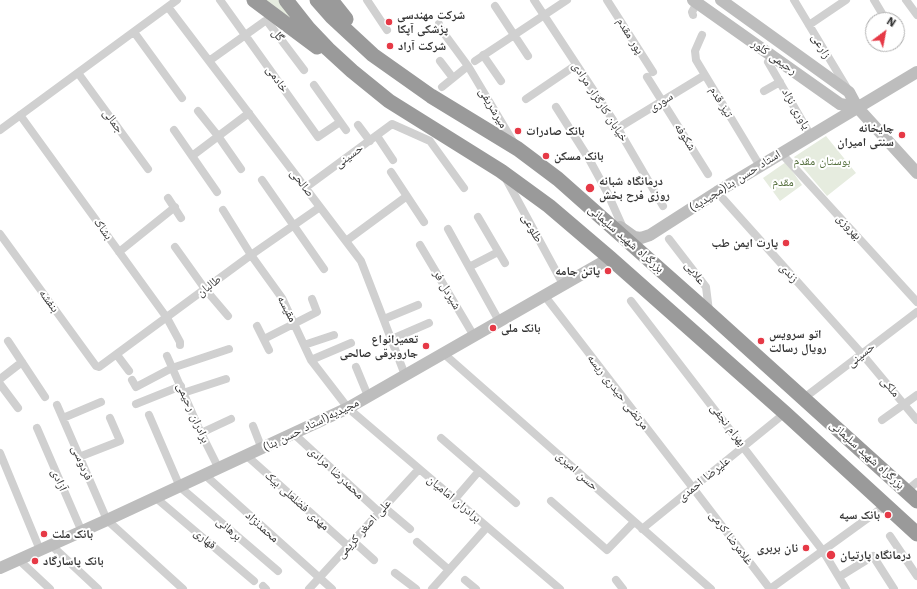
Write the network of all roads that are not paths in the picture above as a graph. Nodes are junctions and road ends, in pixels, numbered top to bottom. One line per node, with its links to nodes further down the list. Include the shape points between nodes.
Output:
1 (177, 0): 18 (street)
2 (220, 0): 27 (street, خادمی)
3 (254, 0): 39 (highway)
4 (286, 0): 39 (highway, via 308,28)
5 (317, 0): 29 (highway, بزرگراه شهید سلیمانی)
6 (331, 0): 29 (highway)
7 (367, 0): 24 (street)
8 (534, 0): 21 (street, خیابان کارگزار مرادی)
9 (567, 0): 21 (street)
10 (607, 0): 52 (street, پور مقدم)
11 (721, 0): 49 (main road)
12 (794, 0): 23 (street, زارعی)
13 (846, 0): 23 (street)
14 (874, 0): 19 (street)
15 (906, 0): 20 (street)
16 (695, 4): 54 (main road, رحیمی کلور, via 840,104)
17 (495, 6): 26 (street)
18 (168, 7): 25 (street); 32 (street, صالحی)
19 (881, 12)
20 (917, 15)
21 (544, 16): 26 (street); 36 (street, خیابان کارگزار مرادی)
22 (438, 24): 37 (street, میرشریفی)
23 (809, 25): 49 (street, زارعی)
24 (388, 30)
25 (134, 32): 41 (street); 50 (street)
26 (515, 34): 30 (street); 31 (street)
27 (245, 35): 32 (street); 38 (street, گل, via 265,21 269,22); 58 (street, خادمی, via 318,137)
28 (702, 35): 42 (street, تیز قدم, via 695,51 696,60)
29 (373, 55): 67 (highway, بزرگراه شهید سلیمانی, via 431,96)
30 (483, 55): 34 (street); 44 (street)
31 (528, 56)
32 (209, 61): 56 (street, صالحی)
33 (440, 61): 43 (street)
34 (475, 61)
35 (768, 62): 45 (street, یاوری نژاد)
36 (576, 65): 51 (street); 60 (street, خیابان کارگزار مرادی)
37 (468, 66): 43 (street); 67 (street, میرشریفی)
38 (304, 70)
39 (352, 71): 75 (highway, via 395,105)
40 (917, 72): 54 (main road, استاد حسن بنا(مجیدیه))
41 (78, 73): 57 (street); 72 (street, جمالی)
42 (705, 75): 52 (street, سوری); 71 (street, تیز قدم)
43 (453, 78): 47 (street)
44 (502, 81)
45 (780, 82): 48 (street); 65 (street, یاوری نژاد)
46 (314, 85): 58 (street)
47 (442, 87)
48 (764, 91)
49 (849, 92): 54 (main road)
50 (182, 98)
51 (526, 99)
52 (662, 101): 60 (street, سوری); 77 (street, شکوفه)
53 (556, 106): 95 (street, via 589,159)
54 (857, 107): 65 (main road, استاد حسن بنا(مجیدیه)); 76 (main road)
55 (198, 112): 64 (street)
56 (249, 113): 64 (street); 80 (street, صالحی)
57 (20, 115): 61 (street); 101 (street, بشاک)
58 (340, 122): 63 (street)
59 (358, 125): 66 (street)
60 (618, 128): 87 (street, خیابان کارگزار مرادی)
61 (0, 130)
62 (174, 130): 69 (street)
63 (346, 130)
64 (218, 136): 69 (street); 73 (street)
65 (811, 136): 68 (main road, استاد حسن بنا(مجیدیه))
66 (374, 138): 70 (street); 80 (street, حسینی); 81 (street, حسینی, via 392,124 430,141)
67 (518, 149): 78 (highway, بزرگراه شهید سلیمانی)
68 (781, 153): 71 (main road, استاد حسن بنا(مجیدیه)); 113 (street, بهروزی)
69 (192, 156): 82 (street)
70 (393, 160)
71 (760, 166): 83 (main road, استاد حسن بنا(مجیدیه))
72 (148, 169)
73 (241, 169)
74 (391, 172): 84 (street)
75 (501, 172): 104 (highway, via 549,206); 108 (street, طلوعی)
76 (917, 173)
77 (708, 174)
78 (558, 179): 95 (main road, استاد حسن بنا(مجیدیه)); 116 (highway, بزرگراه شهید سلیمانی)
79 (262, 180): 93 (street)
80 (305, 188): 86 (street, صالحی)
81 (464, 188)
82 (217, 192)
83 (717, 192): 95 (main road, استاد حسن بنا(مجیدیه), via 650,235 638,237); 135 (street, زندی)
84 (407, 196): 92 (street); 98 (street)
85 (168, 198): 88 (street)
86 (320, 206): 93 (street, طالبان); 98 (street, صالحی)
87 (663, 206)
88 (175, 207): 91 (street); 101 (street)
89 (223, 210): 103 (street, مقیسه)
90 (478, 217): 102 (street)
91 (181, 218)
92 (424, 222)
93 (293, 226): 103 (street, طالبان); 107 (street)
94 (448, 229): 106 (street)
95 (624, 230)
96 (0, 234): 140 (street, بنفشه)
97 (670, 238): 116 (street, علایی, via 706,287)
98 (346, 241): 119 (street, صالحی, via 361,261)
99 (420, 245): 125 (street, شیردل فر)
100 (175, 247): 109 (street)
101 (119, 252): 118 (street, بشاک)
102 (498, 252): 105 (street); 106 (street)
103 (251, 255): 109 (street, طالبان); 122 (street, مقیسه, via 282,298)
104 (610, 258): 108 (main road, مجیدیه(استاد حسن بنا)); 160 (highway)
105 (504, 263)
106 (469, 267): 120 (street)
107 (324, 269)
108 (563, 284): 110 (main road, مجیدیه(استاد حسن بنا))
109 (205, 289): 117 (street); 118 (street, طالبان)
110 (544, 295): 120 (main road, مجیدیه(استاد حسن بنا)); 183 (street, مرتضی حیدری ریسه)
111 (312, 299): 122 (street, via 317,312)
112 (631, 301): 172 (street, بهرام نجفی)
113 (917, 302)
114 (418, 305): 119 (street)
115 (917, 312): 135 (street, حسینی)
116 (709, 313): 153 (highway, بزرگراه شهید سلیمانی)
117 (228, 316)
118 (167, 318): 130 (street, بشاک); 136 (street, طالبان)
119 (384, 319): 127 (street, صالحی)
120 (499, 321): 125 (main road, مجیدیه(استاد حسن بنا))
121 (429, 323): 127 (street)
122 (295, 324): 126 (street); 131 (street, مقیسه)
123 (258, 326): 126 (street)
124 (334, 335): 131 (street)
125 (474, 336): 134 (main road, مجیدیه(استاد حسن بنا))
126 (264, 339): 133 (street)
127 (392, 339): 144 (street, صالحی)
128 (8, 341): 139 (street)
129 (351, 343): 138 (street)
130 (180, 345)
131 (304, 345): 138 (street, مقیسه)
132 (229, 349): 142 (street)
133 (269, 350)
134 (443, 353): 144 (main road, مجیدیه(استاد حسن بنا)); 192 (street, حسن امیری)
135 (862, 354): 153 (street, حسینی); 156 (street, ملکی)
136 (117, 355): 140 (street, طالبان); 143 (street)
137 (166, 356): 142 (street, برادران رحیمی)
138 (311, 360): 159 (street, مقیسه)
139 (22, 362): 145 (street); 152 (street)
140 (99, 367)
141 (356, 367): 151 (street)
142 (172, 368): 147 (street, via 136,388); 149 (street, برادران رحیمی)
143 (129, 371)
144 (405, 375): 151 (main road, مجیدیه(استاد حسن بنا))
145 (0, 378)
146 (226, 379): 149 (street)
147 (132, 380)
148 (0, 384): 158 (street)
149 (182, 389): 155 (street); 169 (street, برادران رحیمی)
150 (917, 395): 156 (street)
151 (368, 396): 159 (main road, مجیدیه(استاد حسن بنا))
152 (45, 397)
153 (804, 398): 181 (highway, بزرگراه شهید سلیمانی)
154 (102, 402): 162 (street)
155 (136, 404)
156 (904, 404): 165 (street); 166 (street, ملکی)
157 (57, 405): 162 (street, فردوسی)
158 (18, 408)
159 (348, 408): 170 (main road, مجیدیه(استاد حسن بنا)); 178 (street, برادران امامیان)
160 (785, 414): 172 (street, علیرضا احمدی); 189 (highway)
161 (148, 415): 182 (street)
162 (63, 418): 175 (street, فردوسی)
163 (110, 418): 175 (street, via 120,441)
164 (231, 419): 169 (street)
165 (882, 420)
166 (917, 420)
167 (253, 426): 173 (street)
168 (37, 428): 196 (street, آزادی)
169 (201, 433): 177 (street, برادران رحیمی)
170 (294, 434): 173 (main road, مجیدیه(استاد حسن بنا)); 190 (street, محمدرضا مرادی)
171 (441, 438): 179 (street)
172 (744, 447): 183 (street, علیرضا احمدی); 203 (street, بهرام نجفی)
173 (262, 449): 176 (main road, مجیدیه(استاد حسن بنا))
174 (0, 453): 202 (street)
175 (79, 456): 191 (street, فردوسی)
176 (247, 456): 177 (main road, مجیدیه(استاد حسن بنا)); 200 (street, مهدی فضلعلی بیک)
177 (220, 469): 180 (main road, مجیدیه(استاد حسن بنا))
178 (419, 469): 185 (street, برادران امامیان); 190 (street, علی اصغر کریمی)
179 (479, 472): 185 (street); 188 (street)
180 (205, 475): 182 (main road, مجیدیه(استاد حسن بنا)); 212 (street, محمدنژاد)
181 (911, 486): 187 (highway, بزرگراه شهید سلیمانی)
182 (180, 487): 184 (main road, مجیدیه(استاد حسن بنا)); 208 (street, برهانی)
183 (693, 488): 195 (street, علیرضا احمدی); 216 (street, غلامرضا کرمی)
184 (156, 498): 191 (main road, مجیدیه(استاد حسن بنا)); 215 (street, قهاری)
185 (455, 500): 193 (street, برادران امامیان)
186 (551, 501): 192 (street, via 607,550)
187 (917, 501)
188 (516, 503)
189 (886, 505): 197 (highway); 203 (street)
190 (381, 509): 194 (street, محمدرضا مرادی); 200 (street, علی اصغر کریمی)
191 (107, 520): 196 (main road, مجیدیه(استاد حسن بنا)); 219 (street)
192 (634, 522): 195 (street, حسن امیری)
193 (487, 527): 207 (street); 225 (street, برادران امامیان)
194 (410, 529)
195 (642, 529): 227 (street, حسن امیری)
196 (82, 532): 201 (main road, مجیدیه(استاد حسن بنا))
197 (917, 534)
198 (890, 536): 210 (street)
199 (417, 542): 207 (street)
200 (350, 544): 205 (street, مهدی فضلعلی بیک); 212 (street, علی اصغر کریمی)
201 (51, 545): 202 (main road, مجیدیه(استاد حسن بنا)); 218 (street)
202 (40, 550): 204 (main road, مجیدیه(استاد حسن بنا))
203 (823, 551): 211 (street, بهرام نجفی); 216 (street)
204 (19, 560): 206 (main road, مجیدیه(استاد حسن بنا)); 217 (street)
205 (374, 560)
206 (0, 568)
207 (449, 570): 223 (street)
208 (278, 571)
209 (395, 573): 222 (street)
210 (917, 576)
211 (839, 577): 228 (street, بهرام نجفی); 229 (street, via 873,556)
212 (319, 578): 220 (street, علی اصغر کریمی); 221 (street, محمدنژاد)
213 (465, 580): 224 (street)
214 (616, 580): 226 (street)
215 (254, 581)
216 (772, 588)
217 (50, 589)
218 (98, 589)
219 (183, 589)
220 (309, 589)
221 (332, 589)
222 (416, 589)
223 (432, 589)
224 (476, 589)
225 (560, 589)
226 (623, 589)
227 (711, 589)
228 (846, 589)
229 (894, 589)

